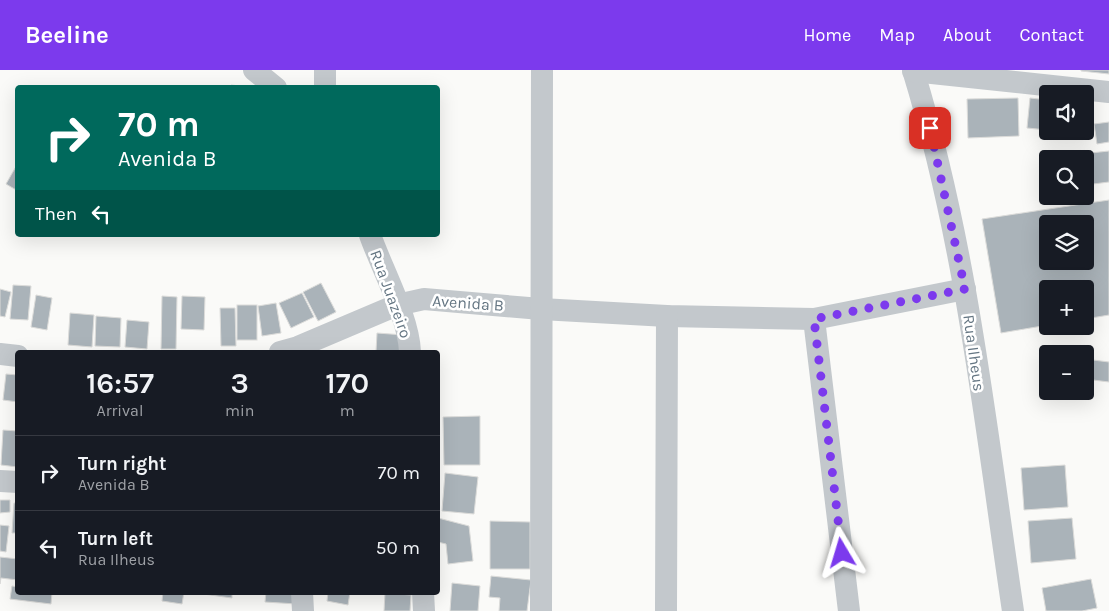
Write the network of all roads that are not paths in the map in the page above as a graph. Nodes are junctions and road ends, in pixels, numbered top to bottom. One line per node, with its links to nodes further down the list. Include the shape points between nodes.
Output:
1 (254, 70): 5 (street)
2 (325, 70): 6 (street)
3 (542, 70): 11 (street)
4 (913, 70): 7 (street); 9 (street, Rua Ilheus, via 936,147)
5 (272, 85)
6 (325, 85)
7 (1109, 92)
8 (371, 237): 10 (street, Rua Juazeiro)
9 (965, 289): 13 (street, Avenida B); 27 (street, Rua Ilheus)
10 (397, 305): 11 (street, Avenida B, via 424,299); 14 (street, Avenida B); 15 (street, Rua Juazeiro)
11 (541, 309): 12 (street, Avenida B); 24 (street)
12 (667, 316): 13 (street, Avenida B); 25 (street)
13 (814, 319): 26 (street)
14 (294, 350)
15 (410, 350)
16 (0, 354): 17 (street)
17 (15, 356)
18 (0, 481): 19 (street)
19 (15, 482)
20 (302, 595): 22 (street)
21 (423, 595): 23 (street)
22 (303, 611)
23 (424, 611)
24 (541, 611)
25 (666, 611)
26 (849, 611)
27 (1012, 611)

